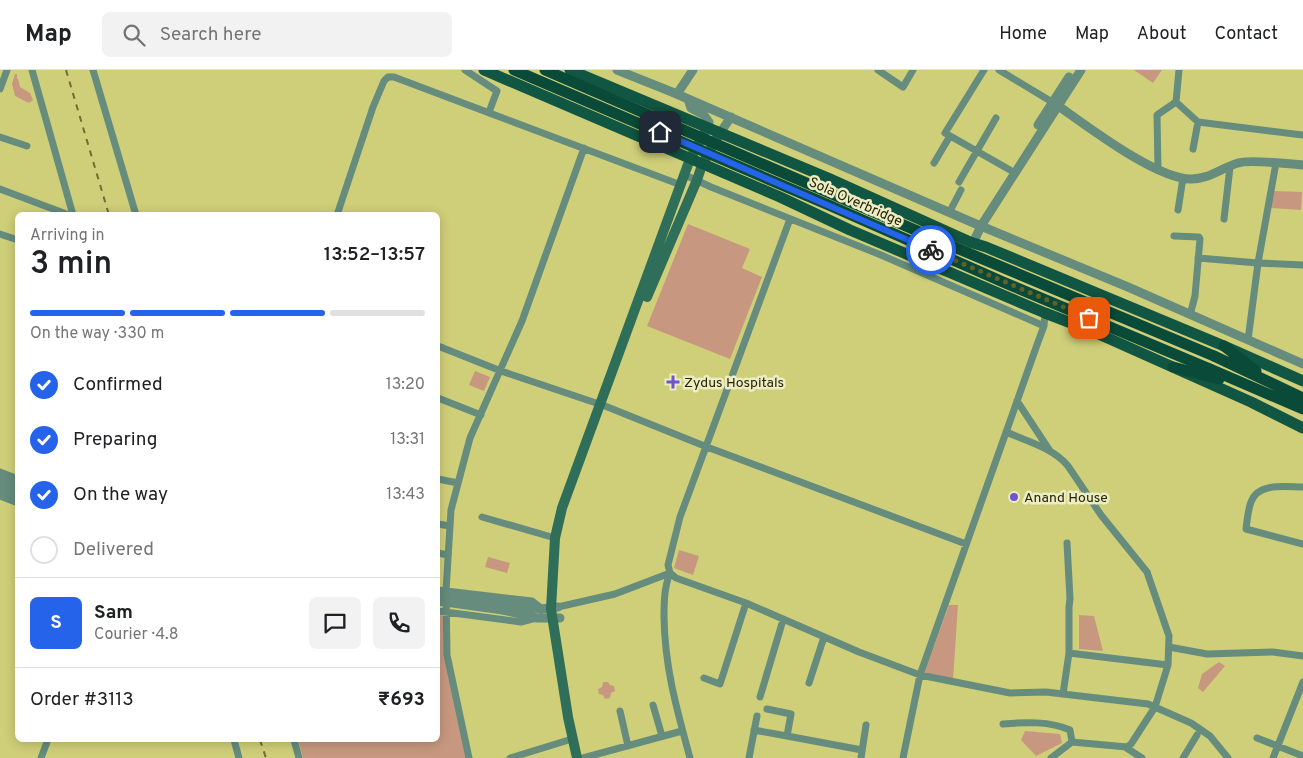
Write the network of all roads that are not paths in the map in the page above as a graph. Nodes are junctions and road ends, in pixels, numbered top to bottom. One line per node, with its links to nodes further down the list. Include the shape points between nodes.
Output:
1 (7, 70): 21 (street)
2 (32, 70): 57 (street)
3 (93, 70): 58 (street)
4 (458, 70): 22 (street)
5 (465, 70): 22 (street)
6 (484, 70): 40 (main road)
7 (514, 70): 82 (highway, Sola Overbridge, bridge)
8 (544, 70): 80 (highway, Sola Overbridge, bridge)
9 (570, 70): 31 (main road)
10 (617, 70): 23 (street)
11 (687, 70): 23 (street)
12 (693, 70): 23 (street)
13 (878, 70): 14 (street, via 902,87)
14 (913, 70)
15 (984, 70): 35 (street, via 945,133)
16 (999, 70): 26 (street)
17 (1074, 70): 26 (street)
18 (1081, 70): 26 (street)
19 (1180, 70): 25 (street)
20 (388, 73): 27 (street); 59 (street)
21 (0, 89)
22 (497, 91): 27 (street)
23 (675, 93): 24 (street)
24 (688, 99): 28 (street); 31 (street, via 691,108 709,122)
25 (1176, 102): 30 (street); 46 (street, via 1157,115)
26 (1054, 104): 46 (street, via 1129,154); 47 (street); 63 (street)
27 (489, 112): 37 (street)
28 (730, 118): 32 (street); 60 (street)
29 (996, 118): 39 (street)
30 (1198, 122): 33 (street); 38 (street)
31 (707, 128): 32 (main road); 40 (main road)
32 (720, 133): 43 (main road); 67 (main road)
33 (1303, 135)
34 (0, 136): 36 (street)
35 (950, 136): 39 (street); 41 (street)
36 (27, 146)
37 (584, 148): 52 (street); 79 (street)
38 (1193, 149)
39 (976, 151): 47 (street); 51 (street)
40 (690, 159): 43 (main road); 48 (main road)
41 (934, 163)
42 (1276, 163): 44 (street); 45 (street, via 1239,162); 69 (street)
43 (702, 165): 50 (main road); 71 (main road)
44 (1303, 165)
45 (1230, 167): 49 (street, via 1207,177); 62 (street)
46 (1158, 169): 49 (street)
47 (1010, 170): 63 (street)
48 (685, 175): 50 (street); 52 (main road)
49 (1183, 178): 55 (street)
50 (698, 180): 61 (street); 86 (main road)
51 (959, 182)
52 (681, 185): 86 (main road)
53 (0, 188): 56 (street)
54 (961, 190): 60 (street)
55 (1178, 210)
56 (63, 212)
57 (70, 212)
58 (135, 212)
59 (338, 212)
60 (949, 213): 63 (street)
61 (790, 219): 73 (street); 91 (street)
62 (1224, 219)
63 (978, 225): 67 (street); 72 (street)
64 (0, 234): 66 (street)
65 (1174, 236): 68 (street, via 1199,237)
66 (15, 239)
67 (971, 242): 75 (main road)
68 (1198, 258): 69 (street); 72 (street)
69 (1258, 262): 70 (street); 74 (street)
70 (1303, 265)
71 (1045, 313): 73 (street); 78 (main road)
72 (1190, 315): 74 (street)
73 (1044, 326): 85 (street)
74 (1248, 340): 77 (street)
75 (1224, 346): 80 (highway, via 1252,366); 81 (main road)
76 (440, 347): 79 (street)
77 (1303, 364)
78 (1173, 367): 82 (highway); 89 (main road)
79 (501, 371): 86 (street); 88 (street)
80 (1259, 378): 83 (highway, Sola Overbridge)
81 (1303, 381)
82 (1241, 382): 87 (highway)
83 (1303, 398)
84 (440, 399): 88 (street)
85 (1017, 401): 90 (street); 92 (street)
86 (603, 405): 91 (street); 107 (main road, via 562,508); 119 (main road, via 561,536)
87 (1303, 409)
88 (481, 415): 97 (street, via 470,438)
89 (1303, 428)
90 (1006, 432): 92 (street); 109 (street)
91 (707, 446): 109 (street); 113 (street, via 680,517 668,565)
92 (1050, 451): 124 (street, via 1068,466 1101,515 1147,572 1166,624)
93 (0, 472): 94 (street)
94 (15, 478)
95 (440, 479): 97 (street)
96 (0, 480): 98 (street)
97 (458, 483): 106 (street)
98 (15, 486)
99 (1303, 487): 110 (street, via 1271,487 1256,493 1250,503 1246,529)
100 (0, 489): 101 (street)
101 (15, 495)
102 (0, 496): 103 (street)
103 (15, 502)
104 (482, 517): 107 (street)
105 (440, 524): 106 (street)
106 (450, 526): 112 (street)
107 (555, 538): 119 (main road)
108 (1067, 543): 125 (street)
109 (966, 544): 128 (street)
110 (1303, 544)
111 (440, 553): 112 (street)
112 (448, 555): 114 (street)
113 (670, 573): 116 (street); 119 (street, via 615,594); 142 (street, via 664,597 664,633 669,678)
114 (442, 592): 117 (street, bridge); 119 (street, via 532,601); 120 (street)
115 (440, 601): 117 (street, bridge)
116 (746, 603): 122 (street); 129 (street, via 720,684)
117 (503, 607): 119 (street); 121 (street)
118 (440, 612): 120 (street)
119 (553, 612): 121 (street); 147 (main road); 163 (main road)
120 (446, 613): 121 (street, via 521,622); 160 (street, via 447,654)
121 (537, 618)
122 (783, 620): 123 (street); 133 (street)
123 (824, 637): 128 (street); 131 (street)
124 (1169, 648): 126 (street, via 1207,654 1273,652); 127 (street)
125 (1069, 653): 127 (street); 132 (street)
126 (1303, 656)
127 (1168, 665): 135 (street)
128 (920, 675): 132 (street, via 1010,693); 166 (street)
129 (704, 678)
130 (1303, 682): 154 (street)
131 (810, 684)
132 (1063, 694): 135 (street)
133 (760, 697)
134 (653, 705): 144 (street)
135 (1154, 707): 153 (street, via 1131,744); 170 (street, via 1191,723 1210,736)
136 (767, 709): 145 (street, via 791,714)
137 (620, 711): 152 (street)
138 (757, 716): 141 (street)
139 (1003, 724): 151 (street, via 1060,725 1070,730)
140 (866, 725): 155 (street)
141 (754, 730): 145 (street); 165 (street)
142 (682, 731): 144 (street); 164 (street)
143 (1197, 734): 169 (street)
144 (662, 736): 152 (street)
145 (787, 736): 155 (street)
146 (1257, 738): 154 (street)
147 (572, 739): 161 (street); 162 (main road)
148 (47, 742): 157 (street)
149 (235, 742): 158 (street)
150 (295, 742): 159 (street)
151 (1072, 742): 153 (street); 167 (street)
152 (628, 746): 163 (street)
153 (1125, 747): 168 (street)
154 (1278, 747): 156 (street); 171 (street)
155 (862, 754)
156 (1303, 756)
157 (41, 758)
158 (239, 758)
159 (299, 758)
160 (469, 758)
161 (510, 758)
162 (577, 758)
163 (583, 758)
164 (690, 758)
165 (749, 758)
166 (903, 758)
167 (1051, 758)
168 (1142, 758)
169 (1183, 758)
170 (1228, 758)
171 (1274, 758)

